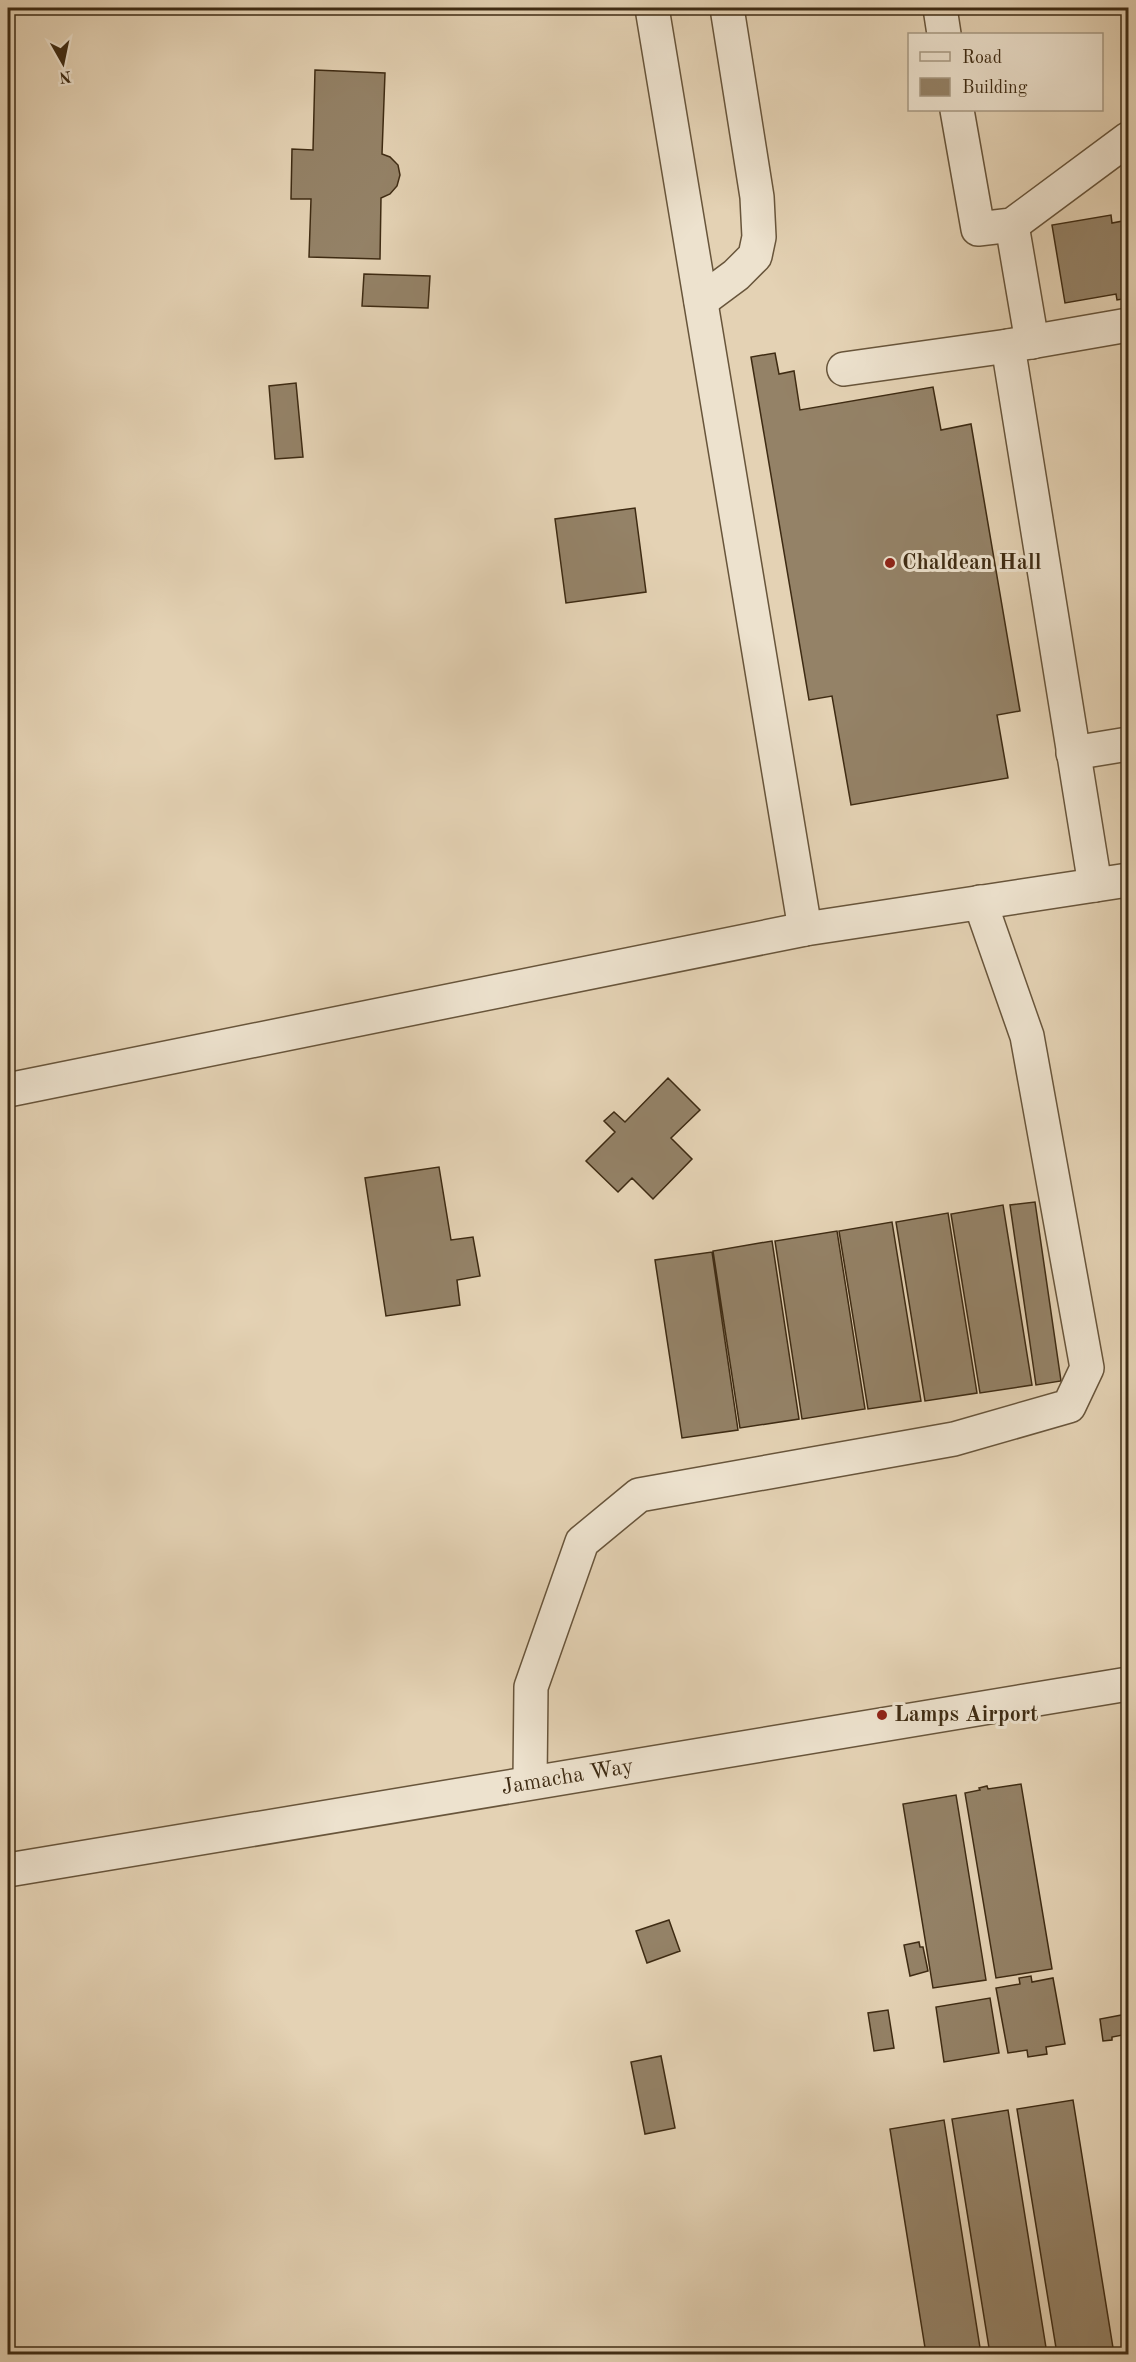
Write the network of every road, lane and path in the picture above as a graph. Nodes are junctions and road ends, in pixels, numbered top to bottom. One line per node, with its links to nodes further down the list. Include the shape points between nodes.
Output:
1 (651, 8): 8 (street)
2 (727, 8): 8 (street, via 757,197 759,237 755,256)
3 (940, 8): 4 (street)
4 (944, 33)
5 (957, 111): 7 (street, via 978,229)
6 (1128, 139): 7 (street)
7 (1012, 225): 10 (street)
8 (701, 301): 17 (street)
9 (1128, 325): 10 (street)
10 (1020, 344): 11 (street); 13 (street)
11 (844, 369)
12 (1128, 744): 13 (street)
13 (1073, 753): 15 (street)
14 (1128, 880): 15 (street)
15 (1095, 885): 16 (street)
16 (980, 902): 17 (street); 20 (street, via 1027,1036 1083,1345 1087,1368 1069,1407 954,1439 639,1495 582,1542 531,1687)
17 (805, 928): 18 (street)
18 (8, 1090)
19 (1128, 1684): 20 (street, Jamacha Way)
20 (530, 1782): 21 (street, Jamacha Way)
21 (8, 1870)

